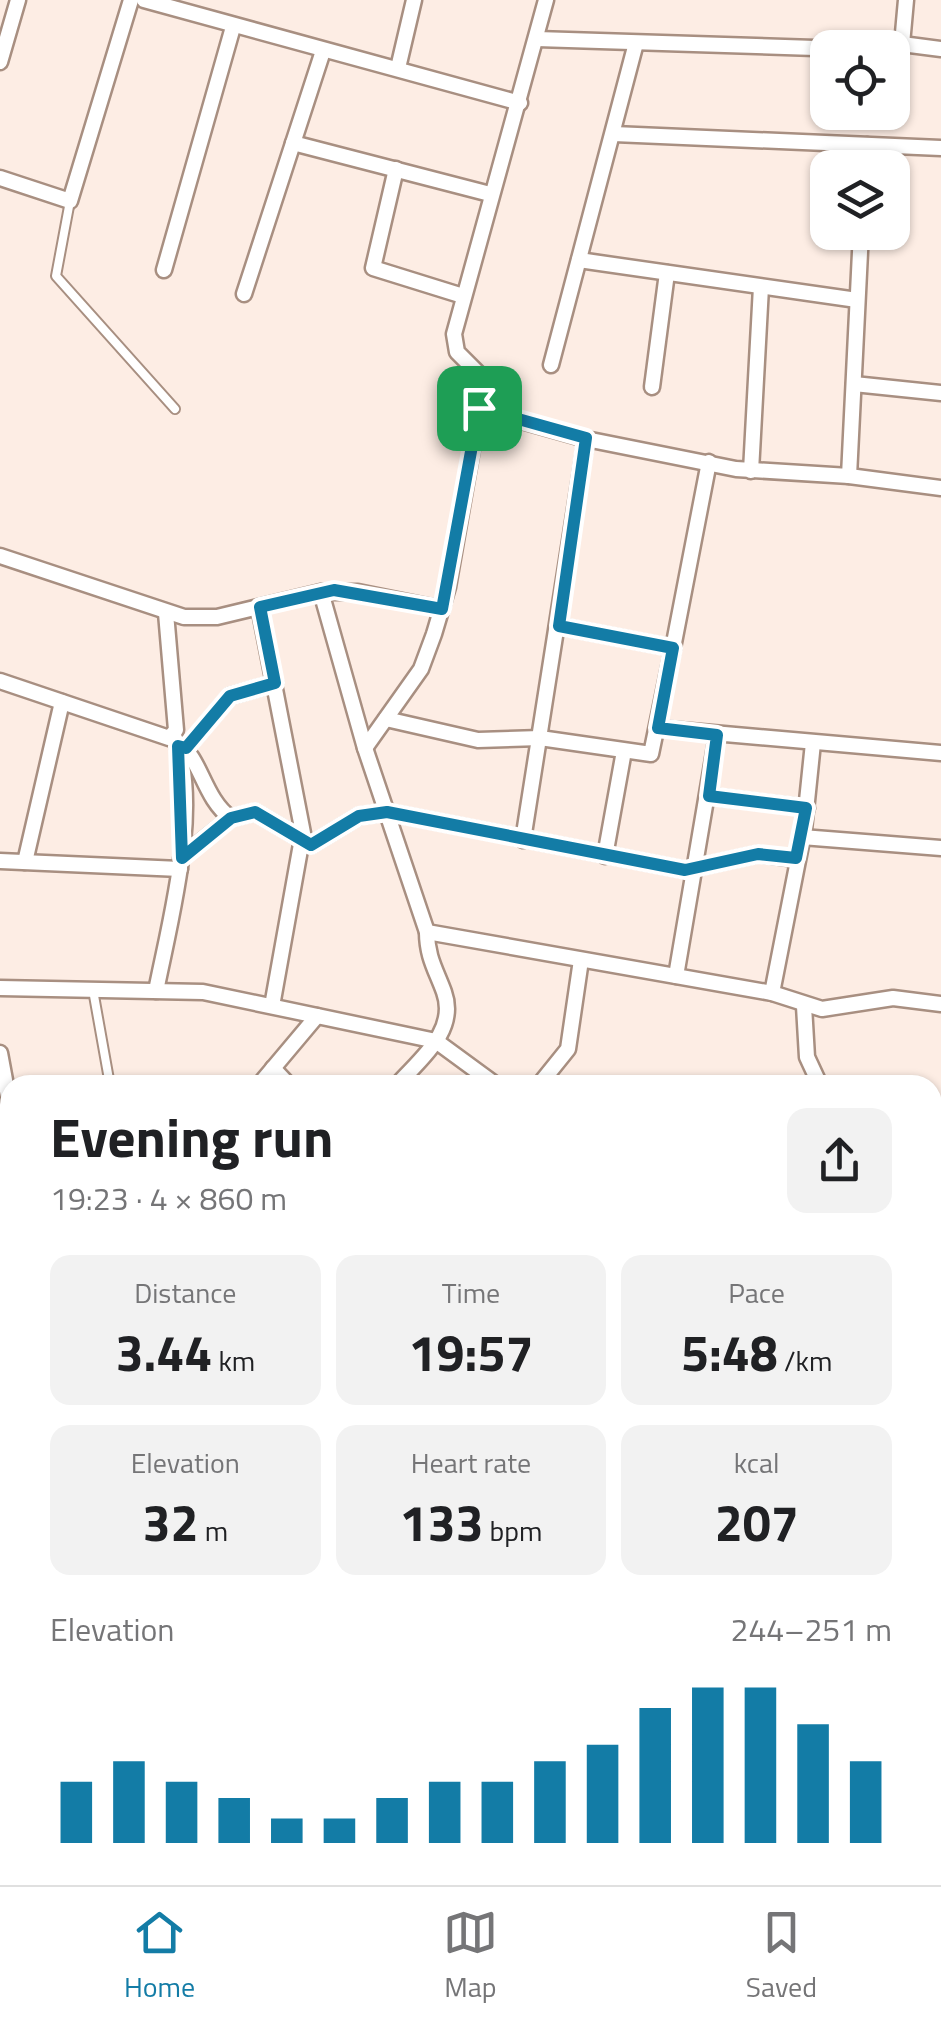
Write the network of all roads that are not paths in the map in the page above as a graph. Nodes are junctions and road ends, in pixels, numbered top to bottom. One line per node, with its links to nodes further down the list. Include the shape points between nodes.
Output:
1 (18, 0): 15 (street)
2 (131, 0): 26 (street)
3 (144, 0): 7 (street)
4 (414, 0): 16 (street)
5 (546, 0): 9 (street)
6 (906, 0): 8 (street)
7 (233, 27): 14 (street); 29 (street)
8 (903, 30)
9 (538, 39): 10 (street); 17 (street)
10 (636, 43): 12 (street); 18 (street)
11 (910, 45): 13 (street)
12 (810, 48)
13 (941, 49)
14 (323, 51): 16 (street); 19 (street)
15 (0, 62)
16 (398, 68): 17 (street)
17 (520, 103): 25 (street)
18 (614, 134): 20 (street); 28 (street)
19 (293, 142): 23 (street); 32 (street)
20 (868, 145): 21 (street); 22 (street)
21 (941, 148)
22 (868, 150)
23 (396, 169): 25 (street); 33 (street, via 373,268)
24 (0, 178): 26 (street)
25 (490, 194): 33 (street)
26 (70, 201): 39 (lane, via 56,276)
27 (860, 250): 34 (street)
28 (579, 260): 30 (street); 35 (street)
29 (164, 270)
30 (666, 273): 31 (street); 37 (street)
31 (761, 287): 34 (street); 43 (street)
32 (244, 294)
33 (463, 296): 40 (street, via 454,343 480,375)
34 (856, 300): 36 (street)
35 (552, 366)
36 (854, 384): 38 (street); 44 (street)
37 (652, 388)
38 (941, 393)
39 (175, 408)
40 (479, 408): 41 (street); 49 (street)
41 (586, 438): 42 (street); 51 (street)
42 (709, 462): 43 (street); 52 (street)
43 (750, 471): 44 (street)
44 (849, 476): 45 (street)
45 (941, 488)
46 (0, 556): 50 (street)
47 (320, 592): 48 (street); 49 (street, via 358,592); 62 (street)
48 (260, 607): 50 (street, via 217,617); 54 (street)
49 (442, 609): 56 (street, via 420,669)
50 (166, 613): 60 (street)
51 (559, 626): 52 (street); 59 (street)
52 (673, 648): 57 (street)
53 (0, 681): 55 (street)
54 (275, 683): 60 (street, via 230,696); 71 (street)
55 (62, 702): 60 (street); 76 (street)
56 (386, 719): 59 (street, via 478,740); 62 (street)
57 (658, 728): 58 (street); 63 (street, via 651,754)
58 (717, 735): 61 (street); 65 (street)
59 (540, 738): 63 (street); 70 (street)
60 (179, 743): 68 (street, via 210,800); 77 (street)
61 (813, 743): 64 (street); 66 (street)
62 (366, 748): 67 (street)
63 (624, 751): 73 (street)
64 (941, 753)
65 (709, 796): 66 (street); 78 (street)
66 (806, 808): 69 (street)
67 (387, 812): 70 (street); 71 (street, via 352,819 316,845); 79 (street)
68 (231, 818): 71 (street, via 255,812); 77 (street)
69 (802, 837): 72 (street); 74 (street)
70 (524, 840): 73 (street)
71 (303, 842): 87 (street)
72 (941, 848)
73 (605, 856): 78 (street)
74 (796, 858): 78 (street, via 758,854); 85 (street)
75 (0, 860): 76 (street)
76 (26, 862): 77 (street)
77 (181, 863): 84 (street)
78 (697, 870): 81 (street)
79 (427, 932): 80 (street); 90 (street, via 430,962 448,1006)
80 (581, 960): 81 (street); 97 (street, via 568,1049)
81 (676, 976): 85 (street)
82 (0, 988): 83 (street)
83 (93, 990): 84 (street); 92 (lane)
84 (156, 991): 87 (street, via 203,992)
85 (772, 993): 88 (street)
86 (941, 1004): 88 (street, via 893,998 834,1009)
87 (272, 1006): 89 (street)
88 (804, 1006): 98 (street, via 802,1033)
89 (317, 1016): 90 (street); 91 (street)
90 (436, 1041): 95 (street); 96 (street)
91 (274, 1068): 93 (street); 94 (street)
92 (108, 1075)
93 (268, 1075)
94 (280, 1075)
95 (406, 1075)
96 (482, 1075)
97 (547, 1075)
98 (817, 1075)

